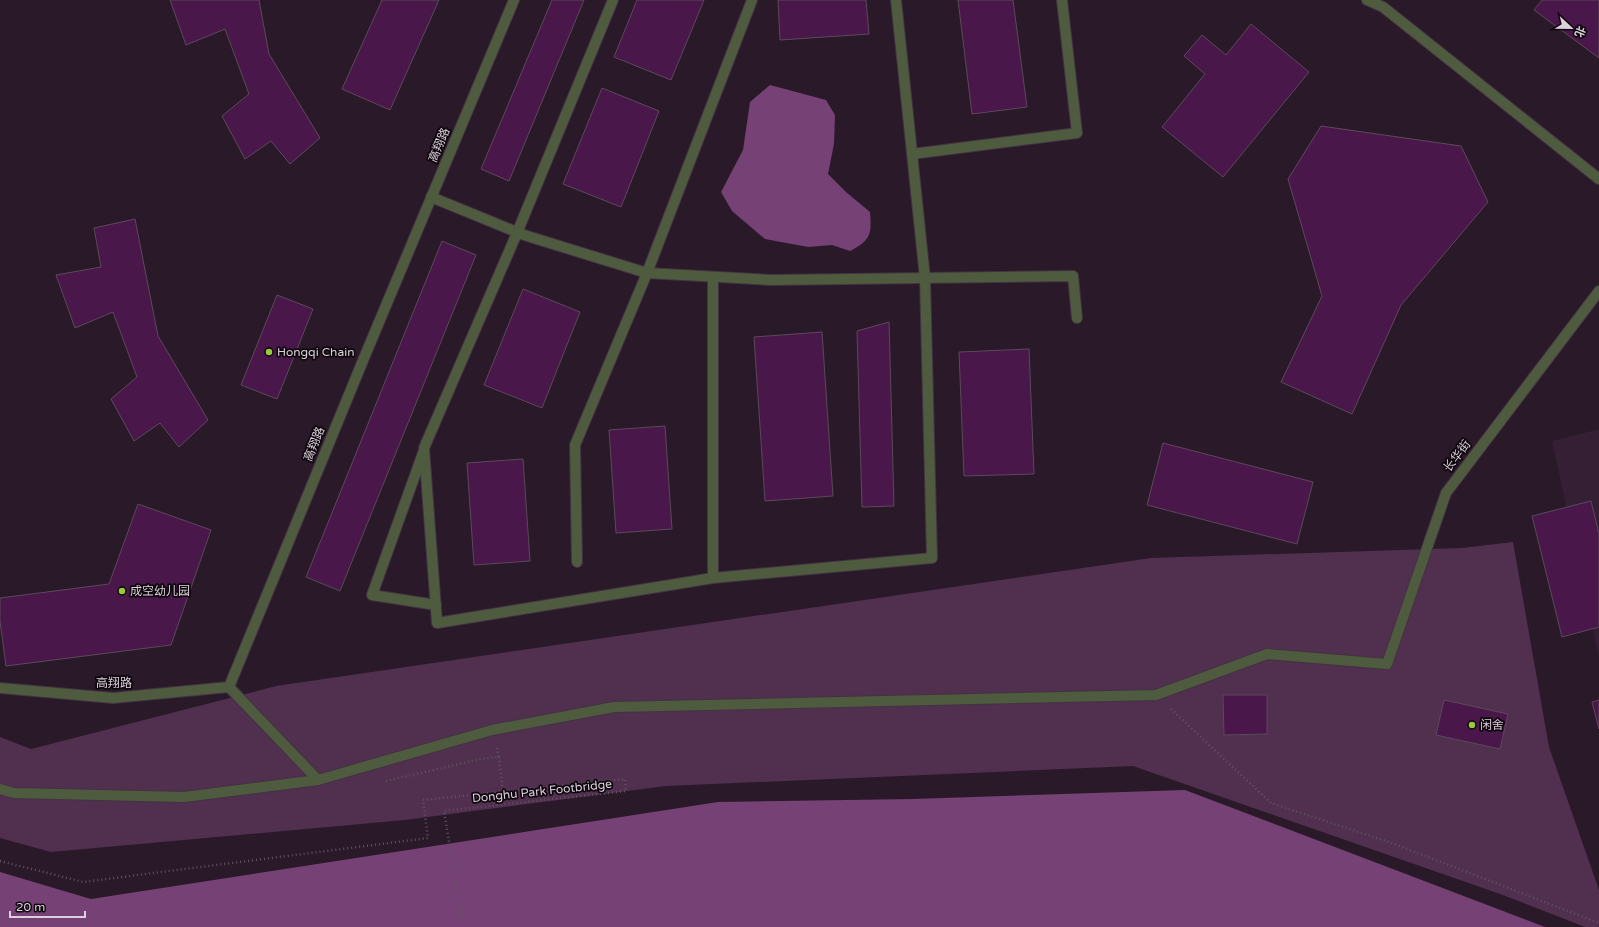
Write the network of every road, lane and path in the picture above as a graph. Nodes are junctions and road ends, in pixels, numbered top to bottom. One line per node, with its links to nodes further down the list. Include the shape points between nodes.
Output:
1 (514, 0): 9 (street, 高翔路)
2 (613, 0): 10 (street)
3 (752, 0): 11 (street)
4 (896, 0): 7 (street)
5 (1062, 0): 7 (street, via 1077,133)
6 (1367, 0): 8 (street, via 1383,7)
7 (912, 154): 13 (street)
8 (1599, 179)
9 (431, 197): 10 (street); 20 (street, 高翔路)
10 (517, 233): 11 (street); 16 (street)
11 (647, 273): 12 (street); 17 (street, via 574,445)
12 (713, 277): 13 (street, via 771,280); 18 (street)
13 (924, 278): 15 (street, via 1073,276); 18 (street, via 932,558)
14 (1599, 291): 22 (street, 长华街, via 1446,493 1387,664 1267,654)
15 (1077, 318)
16 (424, 448): 19 (street); 19 (street, via 372,595)
17 (577, 562)
18 (713, 578): 19 (street, via 437,623)
19 (436, 605)
20 (229, 687): 21 (street, 高翔路, via 113,698); 24 (street)
21 (0, 688)
22 (1156, 695): 24 (street, via 614,707 492,730); 28 (path, via 1270,804 1390,842)
23 (499, 757): 26 (path)
24 (318, 780): 25 (street, via 184,797 14,792)
25 (0, 789)
26 (503, 793): 27 (path, via 423,800 428,838 83,882); 29 (path, Donghu Park Footbridge, via 624,779 626,791 444,811)
27 (0, 860)
28 (1599, 923)
29 (463, 927)

